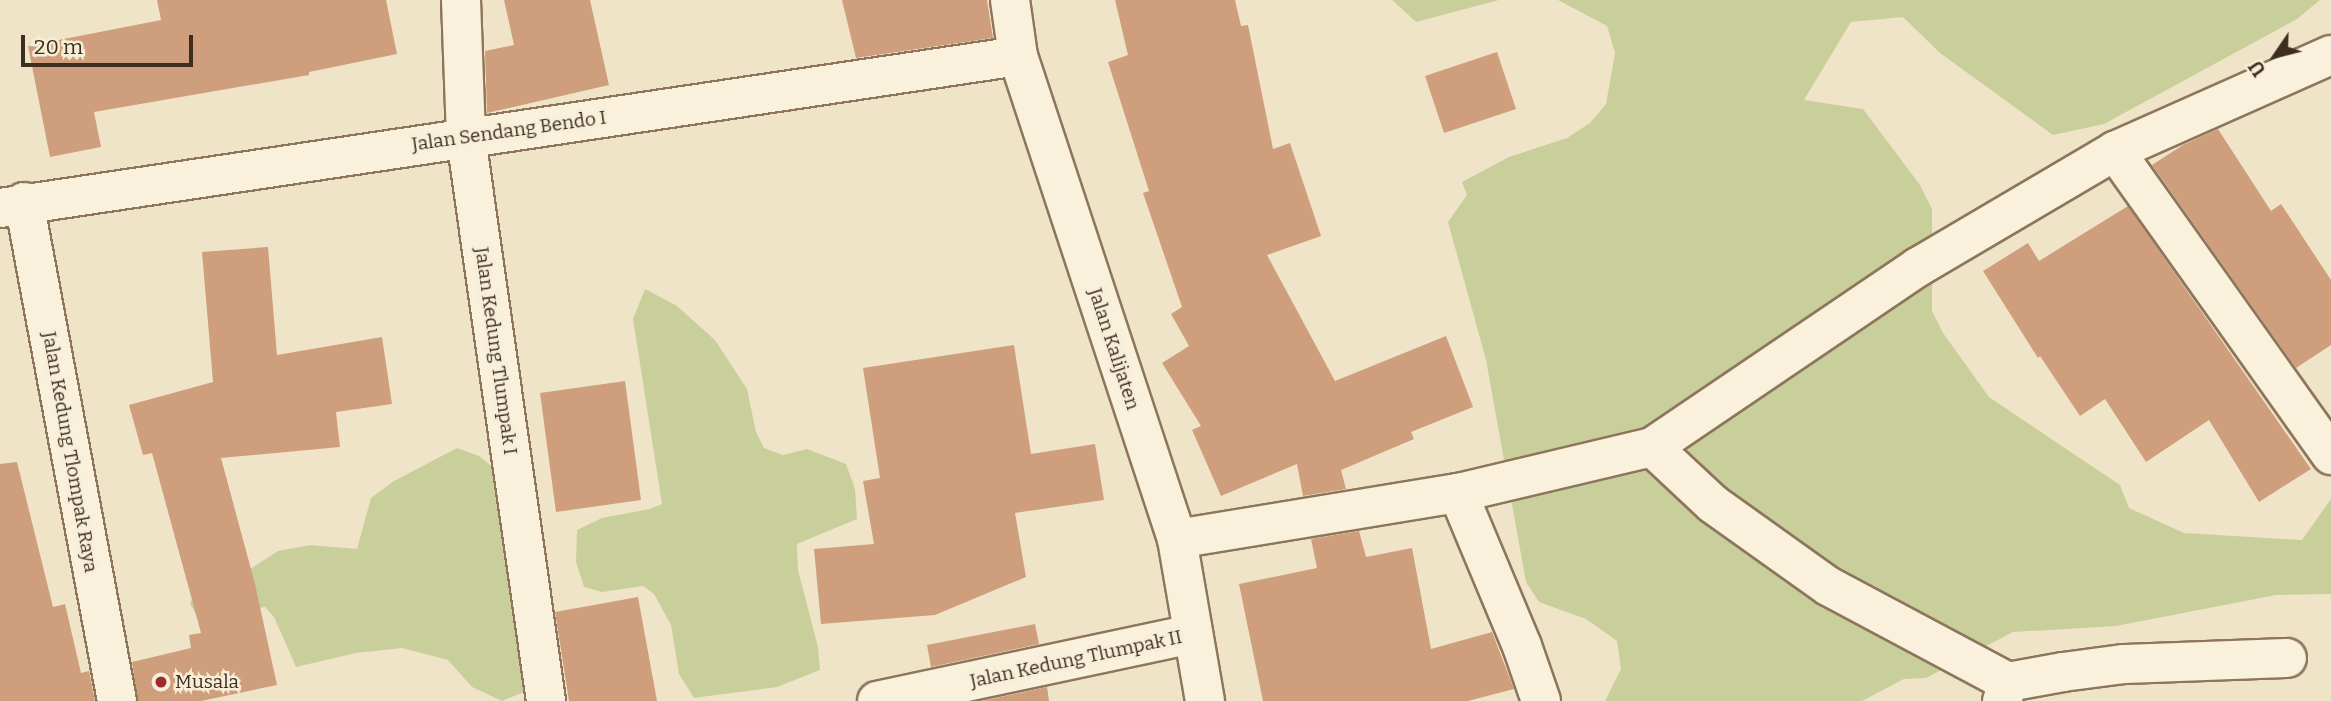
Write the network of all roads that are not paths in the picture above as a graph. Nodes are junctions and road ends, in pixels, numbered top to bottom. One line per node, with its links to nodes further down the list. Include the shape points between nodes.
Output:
1 (461, 0): 5 (street, Jalan Kedung Tlumpak I)
2 (1010, 0): 3 (street, Jalan Kalijaten)
3 (1018, 55): 5 (street, Jalan Sendang Bendo I); 11 (street, Jalan Kalijaten)
4 (2331, 55): 6 (street)
5 (466, 138): 7 (street, Jalan Sendang Bendo I); 16 (street, Jalan Kedung Tlumpak I)
6 (2115, 150): 8 (street, via 1918,267); 9 (street)
7 (12, 205): 15 (street, Jalan Kedung Tlompak Raya)
8 (1652, 447): 10 (street); 14 (street, via 1713,504 1828,586)
9 (2331, 455)
10 (1458, 493): 11 (street); 19 (street)
11 (1177, 540): 12 (street, Jalan Kalijaten)
12 (1194, 634): 17 (street, Jalan Kedung Tlumpak II); 18 (street, Jalan Kalijaten)
13 (2287, 658): 14 (street, via 2124,664)
14 (2005, 691)
15 (117, 701)
16 (546, 701)
17 (877, 701)
18 (1205, 701)
19 (1541, 701)

